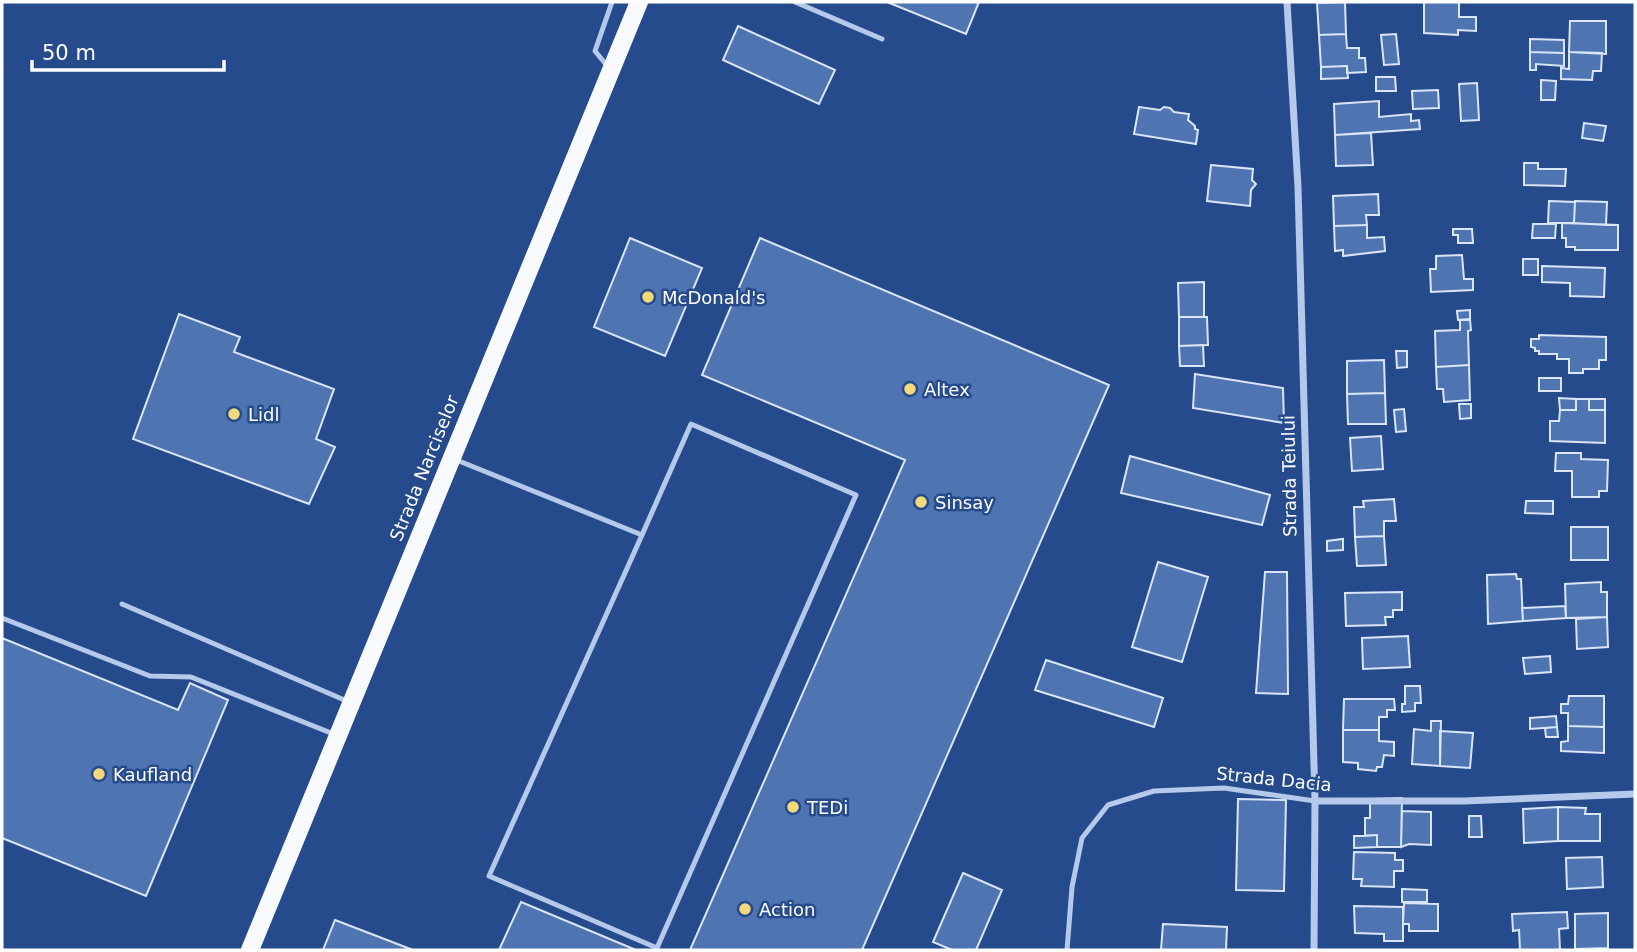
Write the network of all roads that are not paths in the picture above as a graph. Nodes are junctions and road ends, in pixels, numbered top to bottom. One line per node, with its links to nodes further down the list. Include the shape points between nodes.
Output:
1 (612, 2): 6 (lane, via 595,51)
2 (639, 2): 6 (main road, Strada Narciselor)
3 (795, 2): 5 (lane)
4 (1287, 2): 14 (street, Strada Teiului, via 1298,187)
5 (881, 39)
6 (611, 69): 7 (main road, Strada Narciselor)
7 (451, 458): 8 (lane); 11 (main road, Strada Narciselor)
8 (642, 535): 8 (lane, via 691,424 856,495 657,948 489,876)
9 (121, 604): 11 (lane)
10 (2, 618): 12 (lane, via 150,676 191,677)
11 (351, 703): 12 (main road, Strada Narciselor)
12 (339, 736): 15 (main road, Strada Narciselor)
13 (1635, 794): 14 (street, Strada Dacia)
14 (1315, 801): 16 (lane, Strada Dacia, via 1224,788 1154,791 1108,806 1082,838); 17 (street, Strada Teiului)
15 (250, 950)
16 (1067, 950)
17 (1314, 950)

